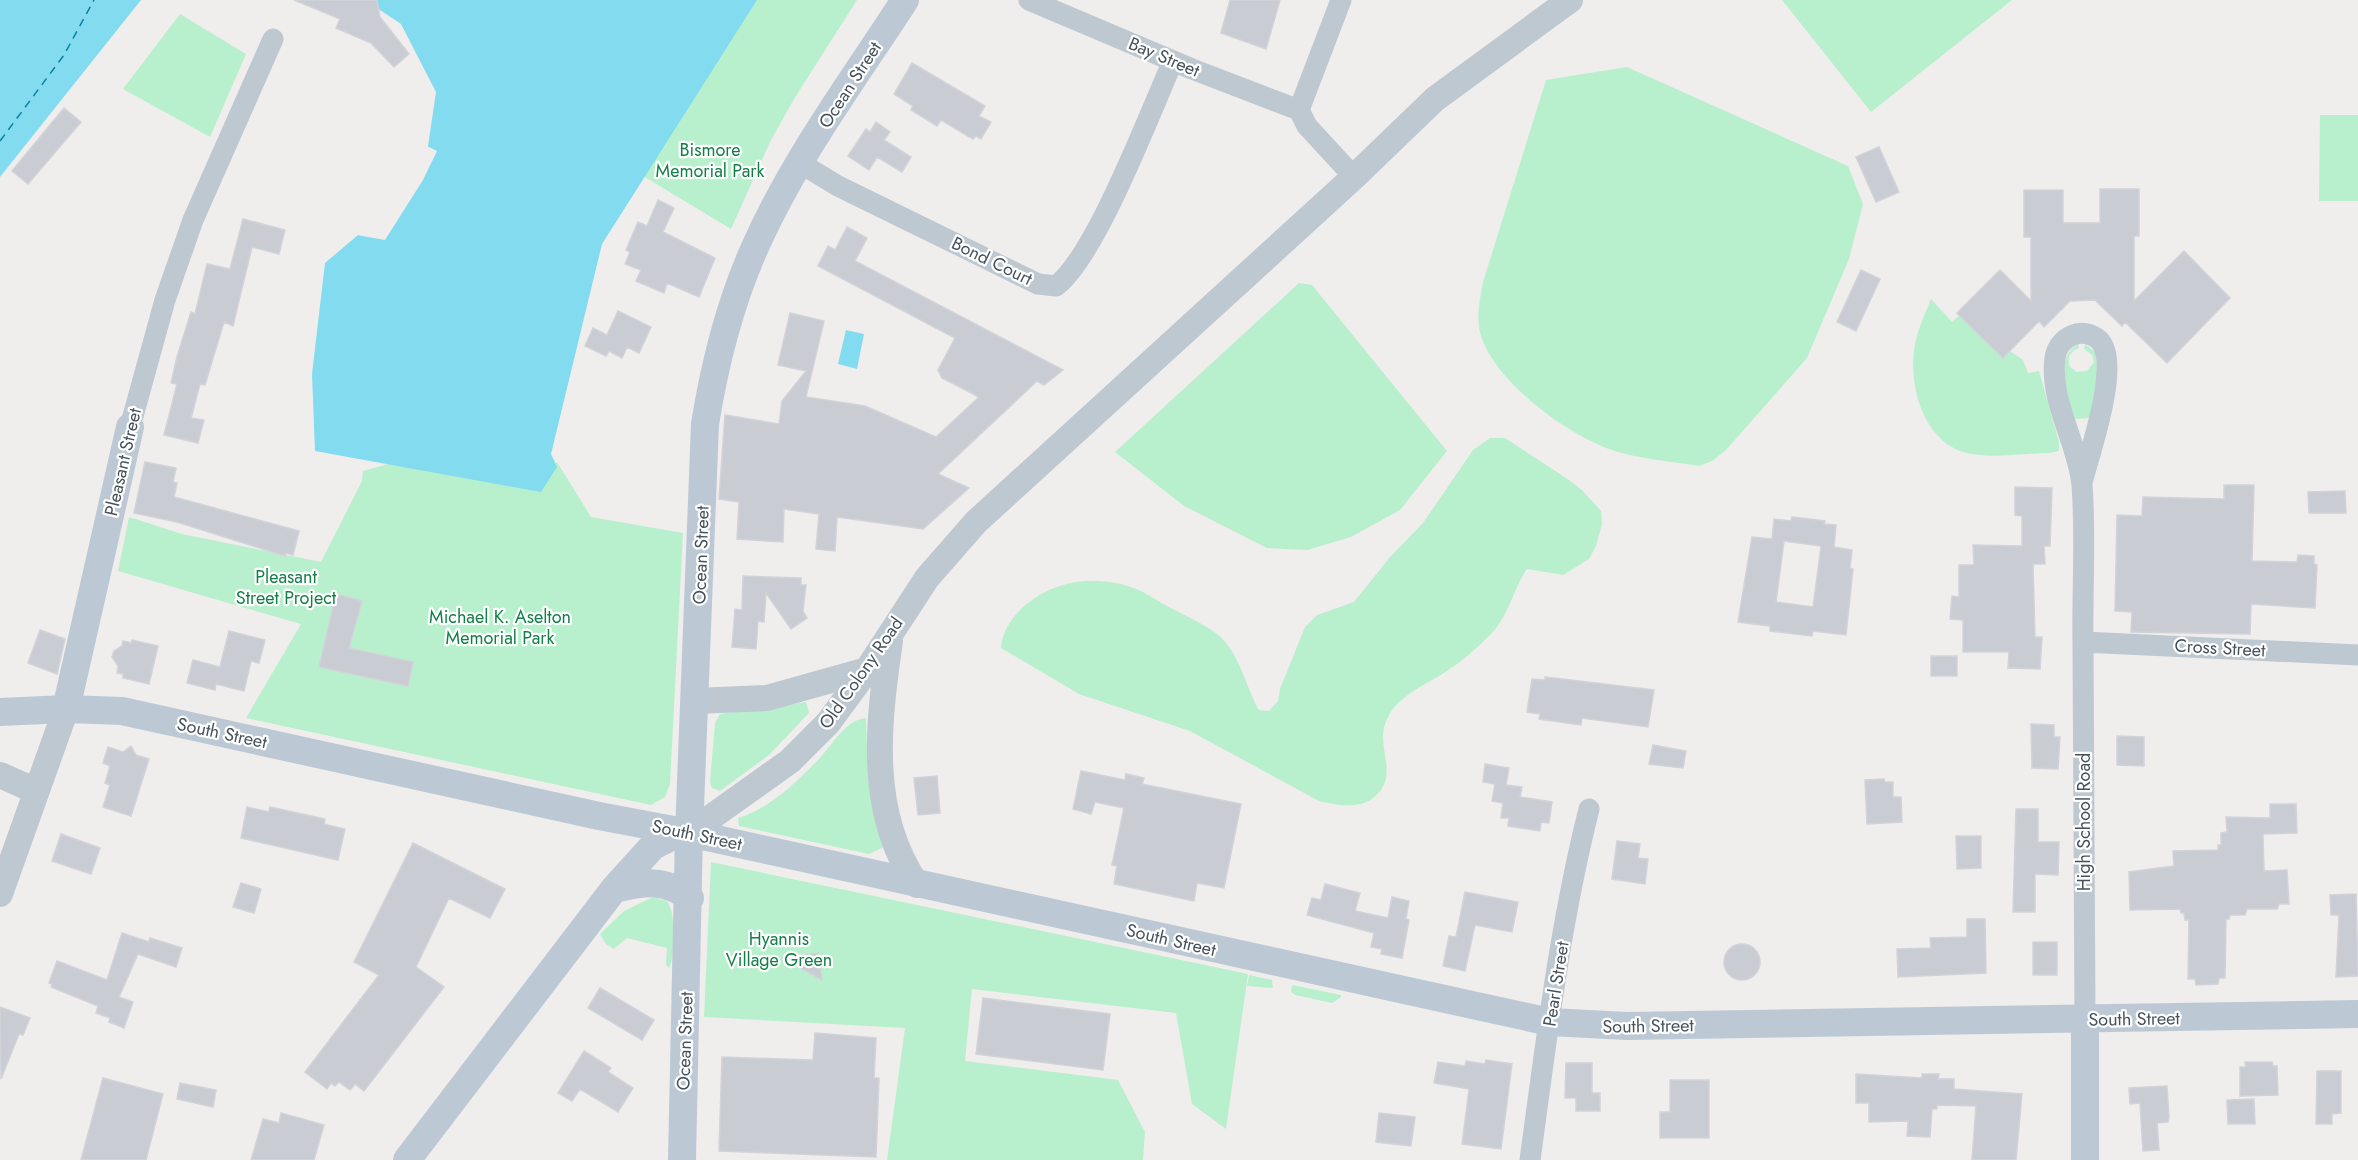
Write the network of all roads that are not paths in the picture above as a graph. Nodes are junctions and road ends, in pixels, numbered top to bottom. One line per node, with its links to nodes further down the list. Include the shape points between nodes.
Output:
1 (905, 0): 8 (main road, Ocean Street)
2 (1029, 0): 6 (street, Bay Street)
3 (1341, 0): 7 (street)
4 (1570, 0): 9 (street, Old Colony Road, via 1435,99)
5 (273, 39): 10 (street, Pleasant Street, via 193,220 165,300)
6 (1173, 61): 7 (street, Bay Street); 8 (street, Bond Court, via 1097,226 1077,261 1056,286 1028,279 838,186)
7 (1299, 110): 9 (street, via 1307,126)
8 (800, 163): 16 (main road, Ocean Street, via 742,278 713,376 705,424)
9 (1354, 177): 12 (street, Old Colony Road, via 976,522 927,578)
10 (130, 427): 17 (main road, Pleasant Street)
11 (2082, 483): 11 (street, High School Road, via 2055,376 2059,346 2077,333 2099,339 2108,358 2107,380); 13 (street, High School Road)
12 (891, 634): 15 (street, Old Colony Road); 23 (street, via 880,715 882,788 900,860)
13 (2083, 642): 14 (street, Cross Street); 28 (street, High School Road)
14 (2358, 654)
15 (867, 670): 16 (street, via 767,698); 22 (street, Old Colony Road, via 804,748)
16 (696, 701): 22 (main road, Ocean Street)
17 (66, 710): 18 (main road, South Street); 20 (street, Pleasant Street); 22 (main road, South Street, via 122,711)
18 (0, 712)
19 (0, 775): 20 (street)
20 (36, 791): 25 (street, Pleasant Street)
21 (1589, 809): 29 (street, Pearl Street, via 1577,856)
22 (689, 833): 23 (main road, South Street); 24 (main road, Old Colony Road, via 653,846); 26 (main road, Ocean Street)
23 (917, 885): 29 (main road, South Street)
24 (614, 889): 26 (main road, via 654,882 675,887); 30 (main road, Old Colony Road)
25 (0, 894)
26 (690, 898): 31 (main road, Ocean Street)
27 (2358, 1014): 28 (main road, South Street)
28 (2085, 1019): 29 (main road, South Street, via 1627,1026); 33 (main road, High School Road)
29 (1550, 1022): 32 (street, Pearl Street)
30 (406, 1160)
31 (682, 1160)
32 (1530, 1160)
33 (2085, 1160)

